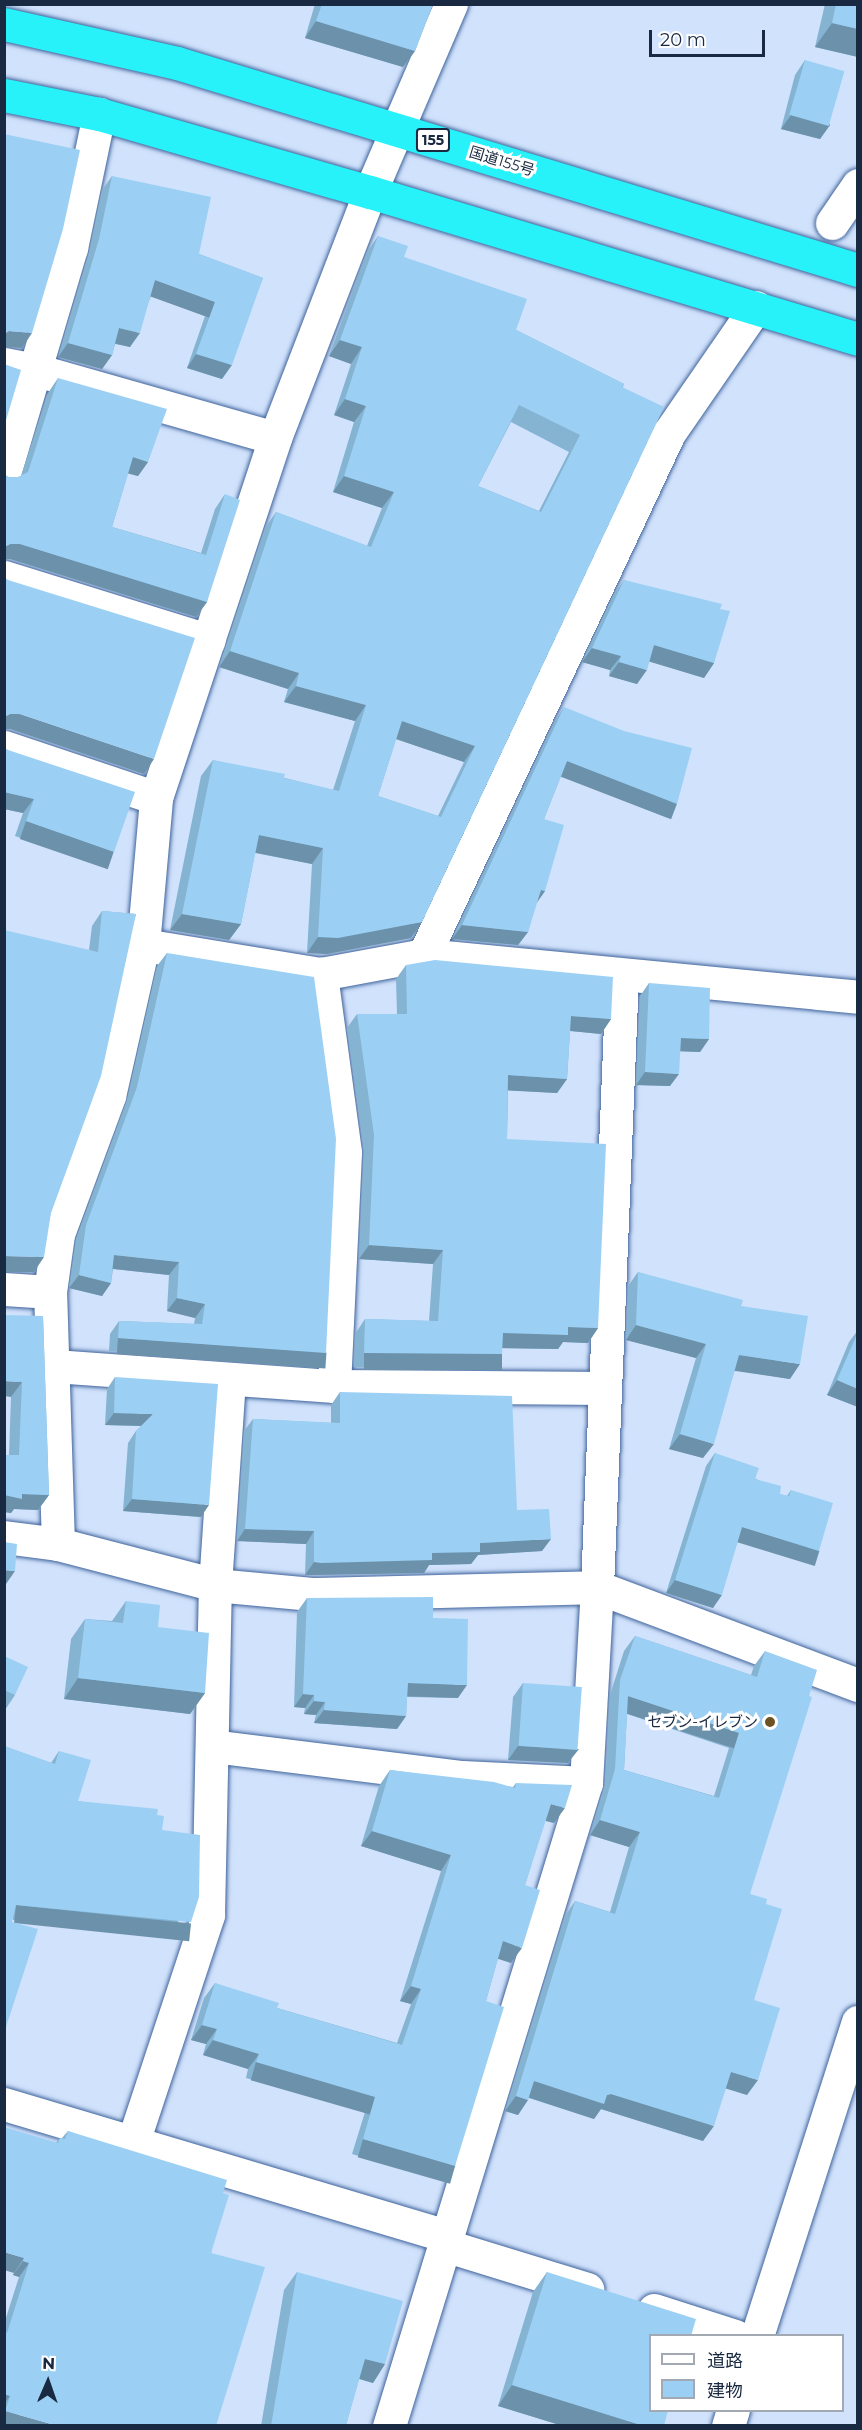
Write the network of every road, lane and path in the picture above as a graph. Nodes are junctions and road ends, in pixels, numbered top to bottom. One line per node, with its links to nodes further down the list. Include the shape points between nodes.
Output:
1 (451, 4): 5 (street)
2 (4, 24): 5 (highway, 国道155号 / 155, via 177,63)
3 (4, 95): 4 (highway)
4 (99, 114): 7 (highway); 13 (street, via 71,248)
5 (397, 129): 7 (street); 9 (highway, 国道155号 / 155)
6 (858, 185): 8 (street)
7 (370, 192): 10 (highway); 14 (street)
8 (832, 223)
9 (858, 270)
10 (756, 307): 11 (highway); 21 (street, via 669,433)
11 (858, 339)
12 (4, 364): 13 (street)
13 (36, 370): 14 (street); 15 (street)
14 (275, 438): 17 (street)
15 (4, 474)
16 (4, 577): 17 (street)
17 (208, 640): 19 (street)
18 (4, 747): 19 (street)
19 (156, 798): 20 (street)
20 (143, 945): 22 (street); 26 (street, via 109,1096 58,1234)
21 (424, 955): 22 (street); 23 (street)
22 (321, 974): 29 (street, via 345,1152)
23 (622, 975): 24 (street); 30 (street)
24 (858, 997)
25 (4, 1289): 26 (street)
26 (50, 1292): 27 (street)
27 (54, 1366): 28 (street); 32 (street)
28 (229, 1380): 29 (street); 33 (street)
29 (334, 1386): 30 (street)
30 (605, 1388): 34 (street)
31 (4, 1537): 32 (street)
32 (58, 1544): 33 (street)
33 (215, 1586): 34 (street, via 312,1594); 36 (street)
34 (597, 1587): 35 (street); 37 (street)
35 (858, 1685)
36 (212, 1746): 37 (street, via 462,1777); 40 (street, via 208,1915)
37 (586, 1783): 41 (street)
38 (858, 2022): 43 (street)
39 (4, 2104): 40 (street)
40 (133, 2142): 41 (street)
41 (446, 2240): 42 (street); 44 (street)
42 (729, 2334)
43 (758, 2334)
44 (389, 2426)

